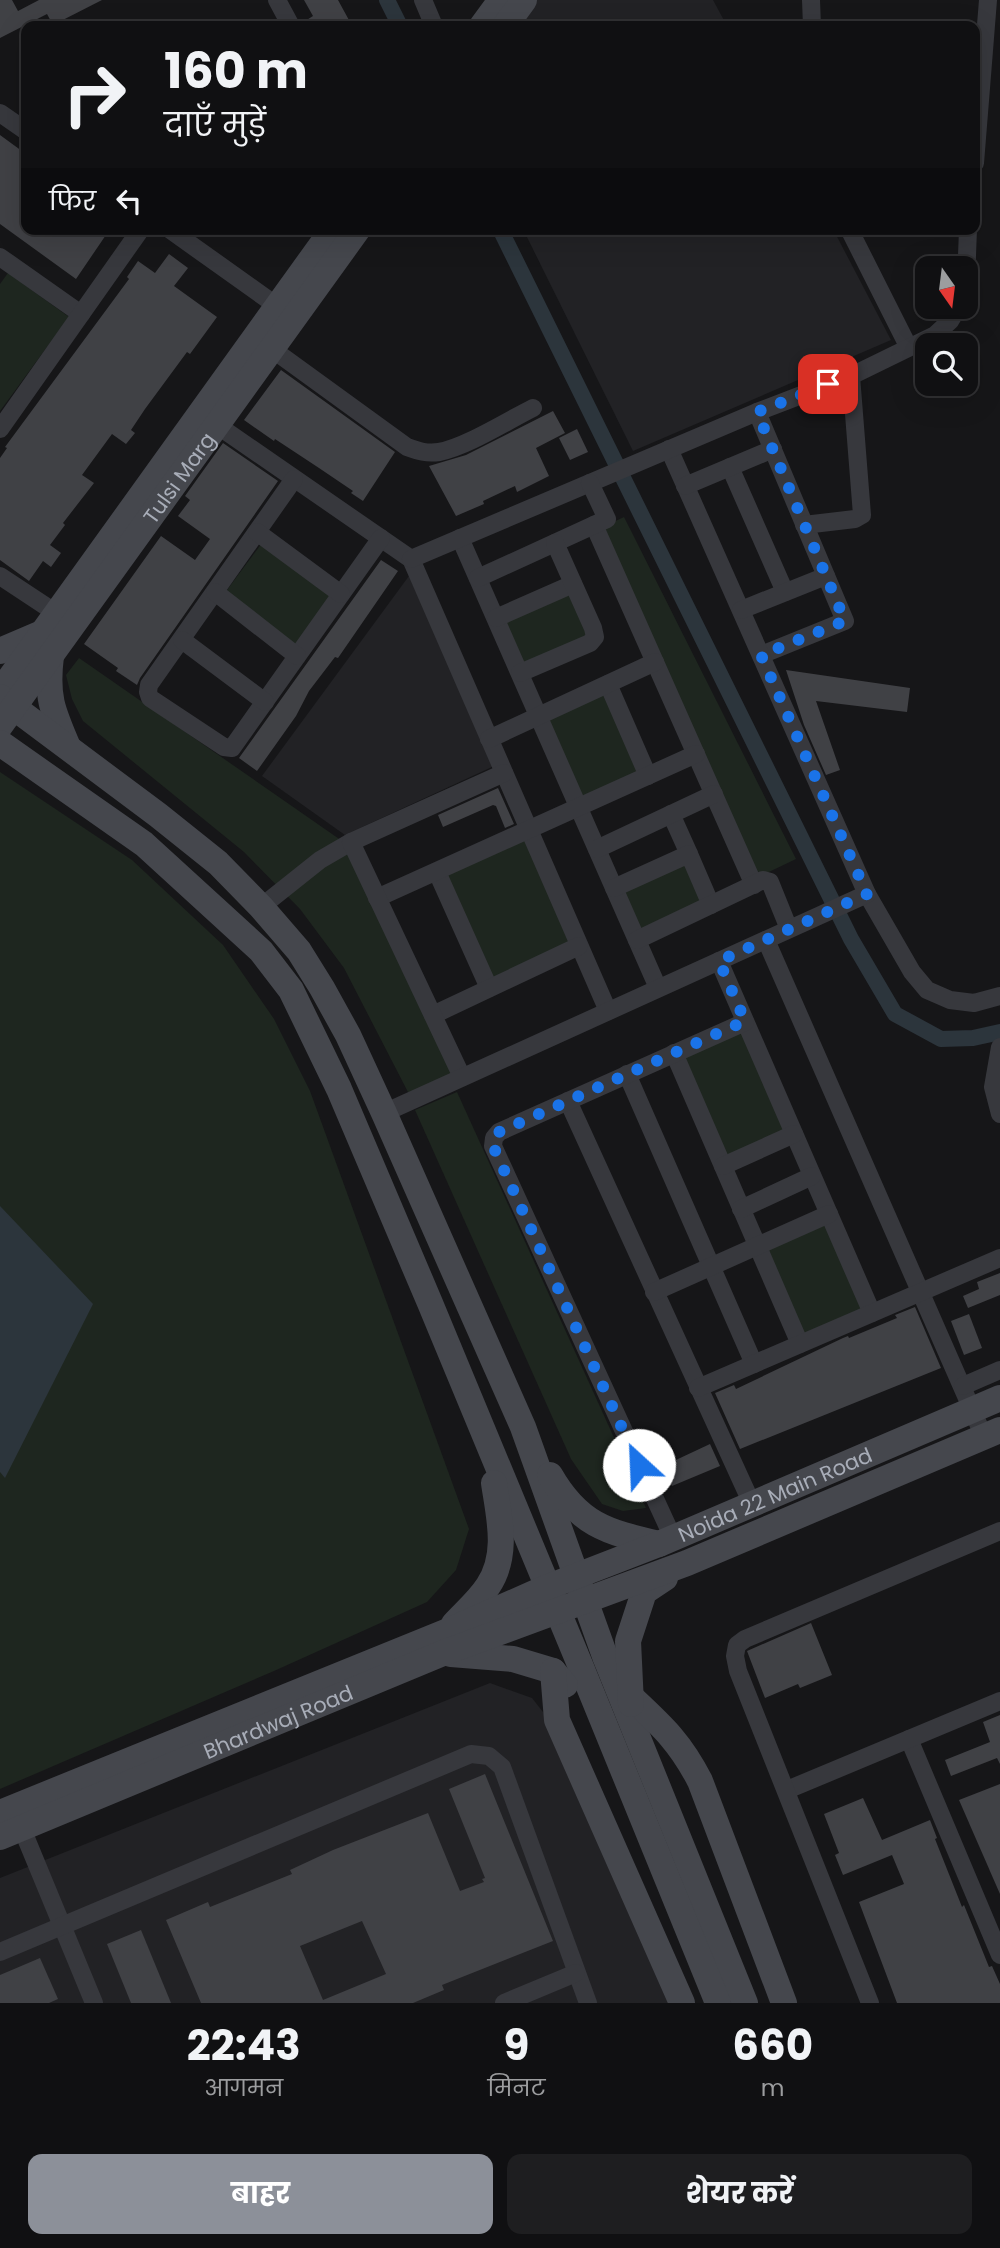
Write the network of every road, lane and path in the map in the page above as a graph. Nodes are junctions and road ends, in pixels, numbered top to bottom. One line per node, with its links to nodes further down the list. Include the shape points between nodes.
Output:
1 (277, 0): 7 (street)
2 (423, 0): 8 (street)
3 (501, 0): 9 (street)
4 (524, 0): 10 (street)
5 (811, 0): 11 (street)
6 (988, 0): 12 (street)
7 (288, 21)
8 (432, 21)
9 (486, 21)
10 (509, 21)
11 (811, 21)
12 (980, 97)
13 (0, 113): 14 (street)
14 (21, 128)
15 (137, 235): 24 (street)
16 (177, 235): 23 (street)
17 (329, 235): 23 (street, Tulsi Marg)
18 (354, 235): 27 (street, Tulsi Marg)
19 (852, 235): 26 (street)
20 (968, 235): 21 (street)
21 (967, 256)
22 (3, 266): 24 (street)
23 (278, 306): 55 (street, Tulsi Marg)
24 (81, 314): 32 (street)
25 (951, 319): 26 (street, via 935,335)
26 (908, 346): 28 (street)
27 (272, 349): 29 (street, via 407,447 424,453 456,447); 31 (street, Tulsi Marg)
28 (851, 376): 30 (street); 39 (street, via 862,515)
29 (533, 408)
30 (757, 412): 33 (street); 34 (street)
31 (217, 425): 36 (street); 55 (street, Tulsi Marg)
32 (0, 429)
33 (669, 449): 37 (street); 38 (street)
34 (773, 449): 35 (street); 39 (street)
35 (730, 467): 38 (street); 51 (street)
36 (294, 479): 41 (street); 42 (street)
37 (598, 479): 40 (street, via 607,519); 43 (street)
38 (685, 485): 53 (street)
39 (804, 524): 47 (street)
40 (594, 525): 44 (street); 60 (street)
41 (257, 532): 50 (street); 52 (street)
42 (381, 538): 45 (street); 52 (street)
43 (460, 538): 45 (street); 48 (street)
44 (555, 543): 48 (street); 49 (street)
45 (411, 559): 66 (street)
46 (0, 576): 55 (street)
47 (826, 576): 51 (street); 58 (street, via 845,621)
48 (478, 578): 54 (street)
49 (573, 584): 54 (street); 61 (street, via 594,637 590,643)
50 (215, 592): 56 (street); 59 (street)
51 (785, 592): 53 (street)
52 (341, 594): 59 (street)
53 (741, 610): 58 (street)
54 (496, 618): 61 (street)
55 (50, 633): 57 (street); 64 (street, Tulsi Marg); 68 (street, via 49,699)
56 (182, 639): 63 (street); 63 (street, via 149,685 150,698 232,748)
57 (0, 651)
58 (761, 655): 83 (street)
59 (297, 656): 63 (street)
60 (655, 662): 62 (street); 69 (street)
61 (520, 673): 65 (street)
62 (608, 684): 65 (street); 71 (street)
63 (265, 702)
64 (3, 705): 68 (street)
65 (539, 716): 66 (street); 73 (street)
66 (489, 739): 70 (street)
67 (0, 743): 123 (street, via 144,844 261,951 291,990 339,1089)
68 (69, 748): 85 (street, via 218,863)
69 (696, 754): 71 (street); 72 (street)
70 (504, 773): 75 (street); 76 (street)
71 (648, 776): 73 (street)
72 (714, 794): 74 (street); 80 (street)
73 (579, 808): 75 (street); 77 (street)
74 (671, 814): 77 (street); 78 (street)
75 (530, 831): 79 (street); 89 (street)
76 (351, 842): 82 (street); 85 (street)
77 (597, 849): 81 (street)
78 (689, 854): 81 (street); 84 (street)
79 (437, 872): 82 (street); 91 (street)
80 (754, 884): 84 (street); 86 (street, via 770,882)
81 (614, 888): 87 (street)
82 (377, 898): 95 (street)
83 (859, 898): 86 (street); 93 (street, via 927,990 950,1000 974,1003)
84 (711, 905): 87 (street)
85 (261, 907): 103 (street, via 299,951 322,988)
86 (789, 929): 88 (street)
87 (637, 940): 92 (street)
88 (766, 940): 90 (street); 113 (street)
89 (579, 946): 91 (street); 94 (street)
90 (719, 961): 92 (street); 96 (street)
91 (489, 988): 95 (street)
92 (659, 988): 94 (street)
93 (1000, 996)
94 (608, 1011): 100 (street)
95 (433, 1015): 100 (street)
96 (745, 1021): 98 (street); 104 (street)
97 (1000, 1047): 102 (street, via 994,1073)
98 (674, 1053): 99 (street); 105 (street)
99 (627, 1074): 101 (street); 111 (street)
100 (462, 1077): 103 (street)
101 (568, 1101): 112 (street); 126 (street, via 499,1132 493,1146)
102 (998, 1104)
103 (384, 1113): 121 (street)
104 (794, 1134): 105 (street); 106 (street)
105 (723, 1166): 107 (street)
106 (812, 1176): 107 (street); 108 (street)
107 (741, 1209): 109 (street)
108 (829, 1214): 109 (street); 114 (street)
109 (757, 1246): 111 (street); 115 (street)
110 (1000, 1258): 113 (street)
111 (711, 1266): 112 (street); 116 (street)
112 (654, 1292): 118 (street)
113 (921, 1292): 114 (street); 119 (street)
114 (872, 1313): 115 (street)
115 (800, 1344): 116 (street)
116 (754, 1364): 118 (street)
117 (1000, 1370): 119 (street)
118 (698, 1388): 124 (street)
119 (967, 1398): 120 (street, Noida 22 Main Road); 122 (street); 124 (street, Noida 22 Main Road)
120 (1000, 1398)
121 (523, 1427): 126 (street, via 558,1490 576,1511 600,1527); 128 (street)
122 (992, 1433): 127 (street, Noida 22 Main Road)
123 (487, 1441): 129 (street); 132 (street, via 501,1557 489,1586)
124 (752, 1504): 126 (street, Noida 22 Main Road)
125 (1000, 1531): 137 (street, via 737,1645 738,1671)
126 (666, 1541): 128 (street, Noida 22 Main Road)
127 (687, 1563): 130 (street, Noida 22 Main Road); 135 (street, via 644,1592 628,1641)
128 (575, 1577): 129 (street, Noida 22 Main Road); 130 (street)
129 (548, 1587): 131 (street); 132 (street, Bhardwaj Road)
130 (585, 1602): 131 (street, Noida 22 Main Road); 135 (street)
131 (557, 1612): 132 (street, Bhardwaj Road); 135 (street)
132 (445, 1642): 133 (street); 138 (street, Bhardwaj Road)
133 (553, 1671): 135 (street); 146 (street, via 557,1720)
134 (1000, 1701): 136 (street)
135 (623, 1717): 147 (street); 148 (street); 149 (street, via 668,1732 685,1752 700,1780)
136 (909, 1739): 137 (street); 141 (street)
137 (787, 1790): 150 (street)
138 (9, 1822): 139 (street)
139 (62, 1926): 140 (street); 142 (street, via 471,1754 489,1756 502,1767); 143 (street)
140 (0, 1952)
141 (1000, 1955)
142 (576, 1973): 144 (street); 145 (street)
143 (94, 2003)
144 (503, 2003)
145 (588, 2003)
146 (682, 2003)
147 (718, 2003)
148 (745, 2003)
149 (783, 2003)
150 (870, 2003)

